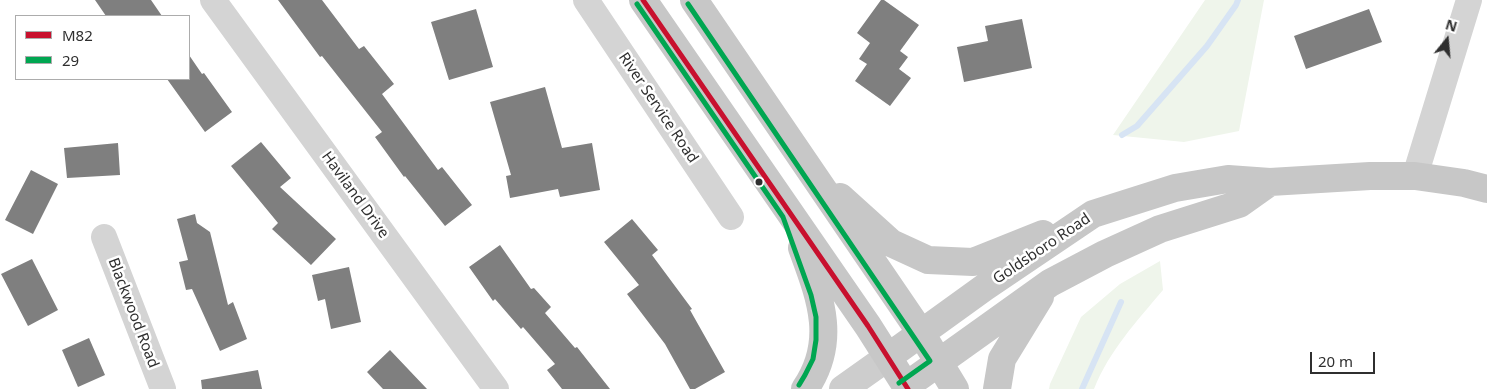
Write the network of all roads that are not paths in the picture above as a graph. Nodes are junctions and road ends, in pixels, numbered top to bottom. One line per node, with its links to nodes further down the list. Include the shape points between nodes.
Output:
1 (213, 0): 20 (street, Haviland Drive)
2 (586, 0): 12 (street, River Service Road)
3 (643, 0): 10 (main road)
4 (694, 0): 6 (main road)
5 (1469, 0): 7 (street)
6 (771, 112): 11 (main road, via 838,194 891,243 928,260 973,262); 15 (main road)
7 (1415, 176): 8 (main road, Goldsboro Road); 9 (main road, Goldsboro Road)
8 (1270, 182): 11 (main road, Goldsboro Road, via 1228,179 1175,188); 14 (main road, via 1239,204 1160,229)
9 (1487, 189)
10 (790, 214): 16 (main road); 21 (main road, via 823,316 824,341 820,361)
11 (1093, 214): 15 (main road, Goldsboro Road)
12 (730, 217)
13 (104, 237): 19 (street, Blackwood Road)
14 (1050, 283): 17 (main road); 24 (main road, via 1002,359)
15 (921, 333): 16 (main road, Goldsboro Road); 17 (main road)
16 (888, 357): 18 (main road); 22 (main road, Goldsboro Road)
17 (940, 363): 18 (main road); 23 (main road)
18 (906, 388)
19 (163, 389)
20 (496, 389)
21 (805, 389)
22 (843, 389)
23 (955, 389)
24 (997, 389)

